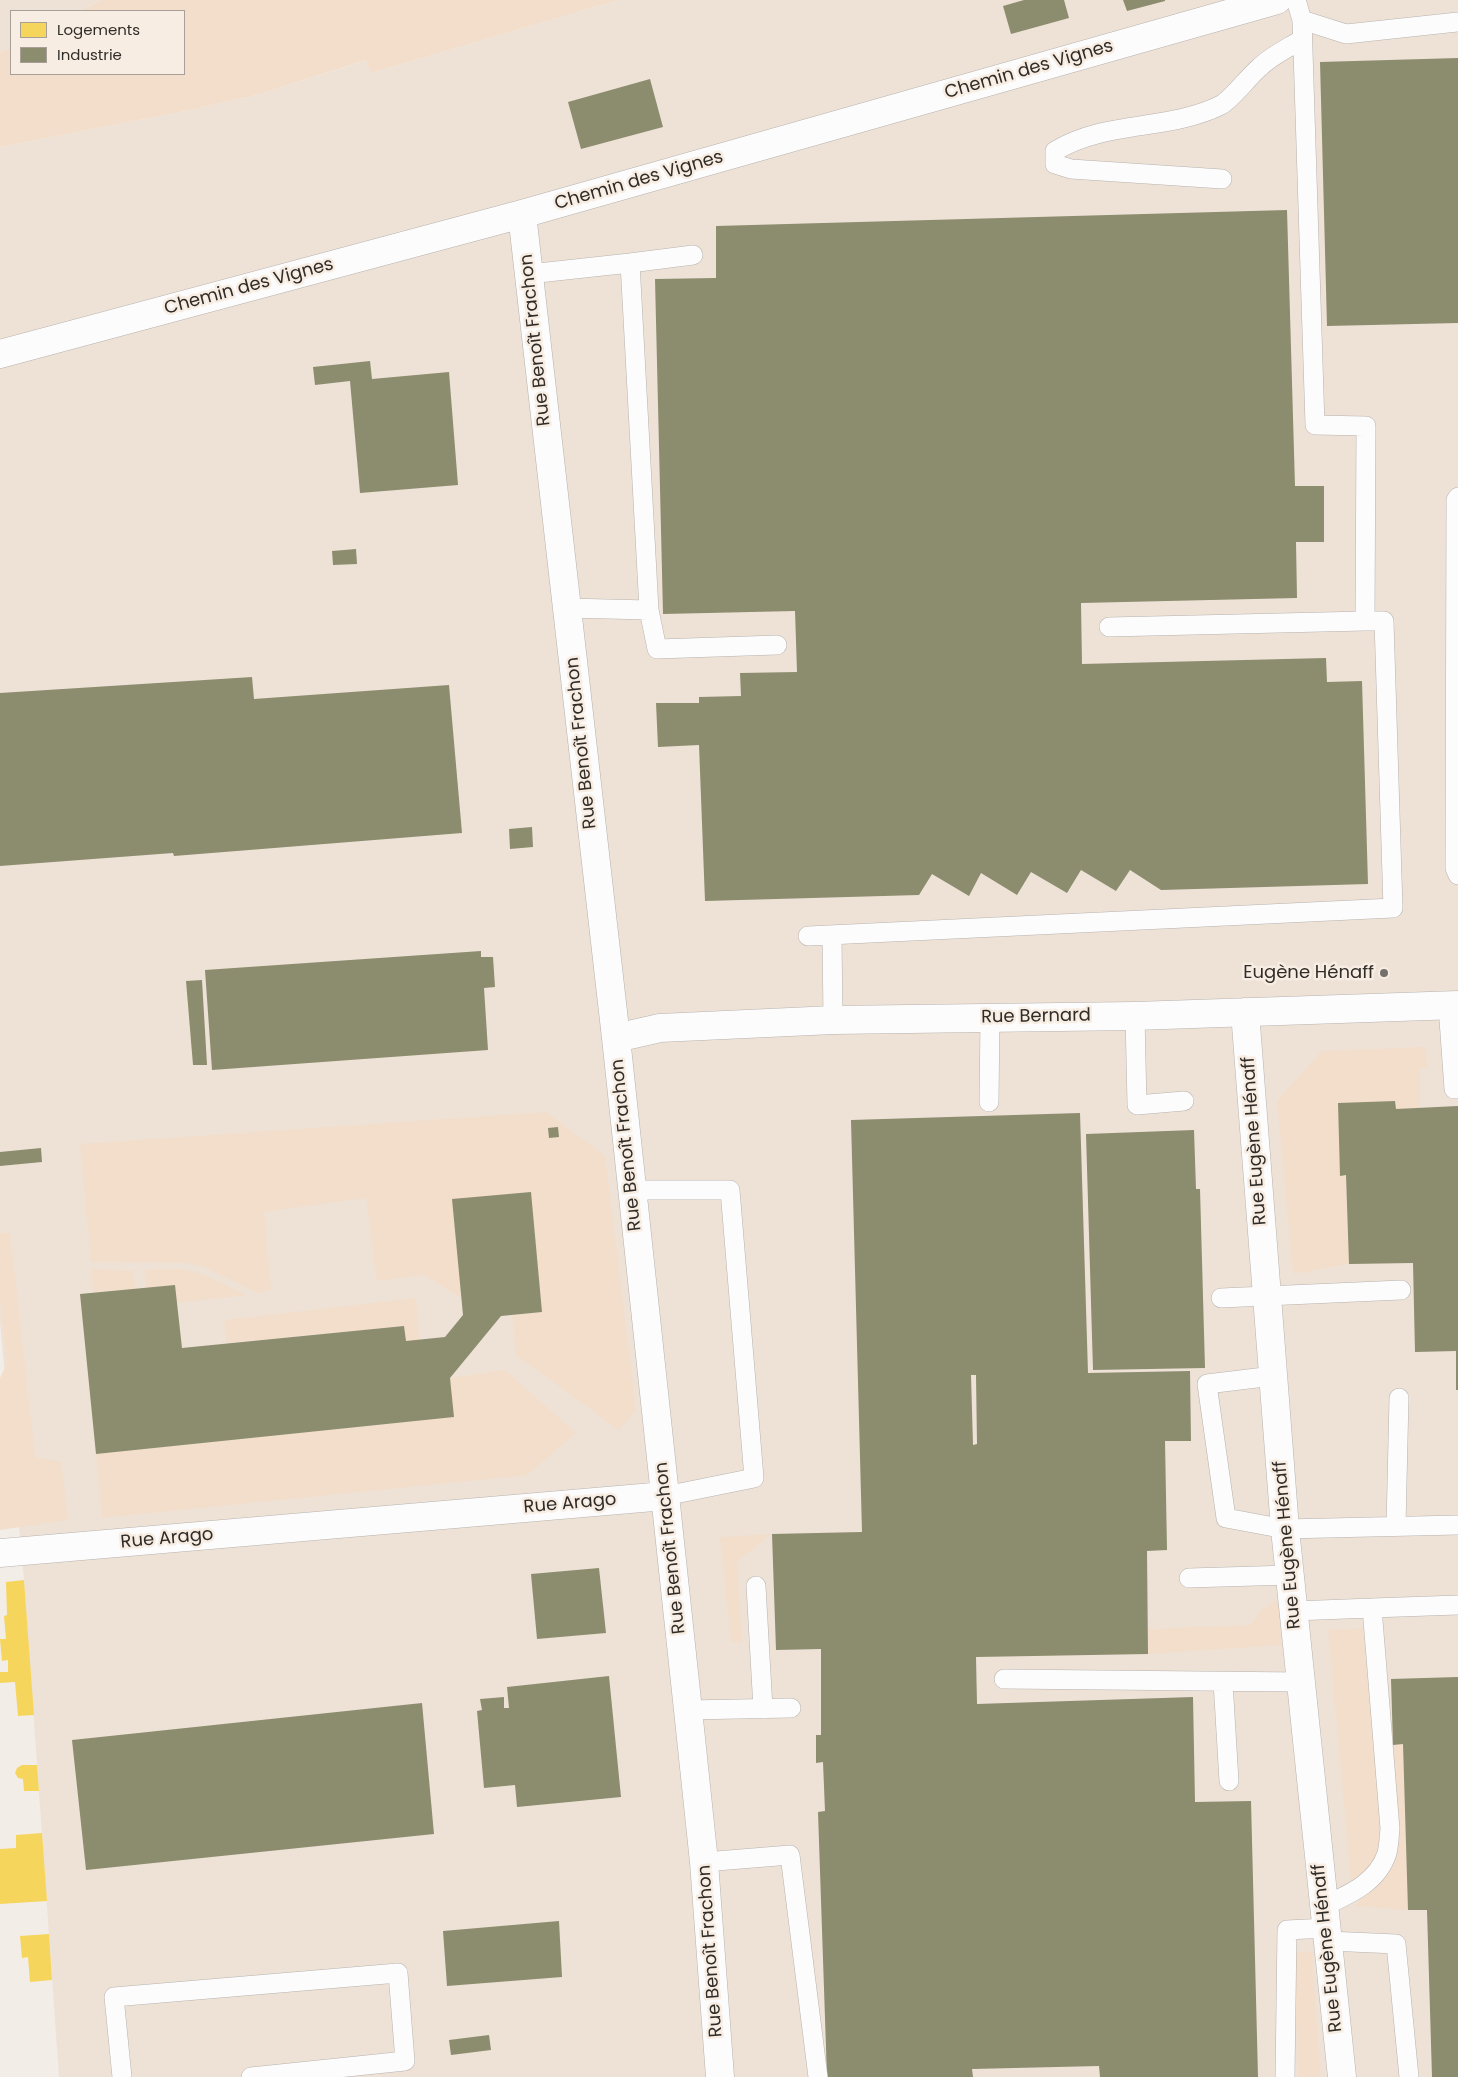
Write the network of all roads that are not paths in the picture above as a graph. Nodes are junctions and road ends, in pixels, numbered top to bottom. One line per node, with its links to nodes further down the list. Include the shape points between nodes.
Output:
1 (1277, 0): 7 (street, Chemin des Vignes)
2 (1296, 0): 3 (lane)
3 (1302, 20): 4 (lane, via 1346,34); 5 (lane)
4 (1458, 22)
5 (1302, 40): 6 (lane, via 1262,65 1223,104 1191,116 1094,134 1055,151 1054,164 1071,169); 15 (lane, via 1315,425 1366,426)
6 (1222, 179)
7 (522, 214): 10 (street, Rue Benoît Frachon); 11 (street, Chemin des Vignes)
8 (693, 255): 9 (lane)
9 (630, 263): 10 (lane); 14 (lane)
10 (529, 274): 13 (street, Rue Benoît Frachon)
11 (0, 354)
12 (1458, 497): 18 (lane, via 1455,868)
13 (567, 608): 14 (lane); 26 (street, Rue Benoît Frachon)
14 (649, 610): 17 (lane, via 657,649)
15 (1365, 621): 16 (lane); 20 (lane, via 1384,621 1393,908)
16 (1109, 628)
17 (776, 645)
18 (1458, 875)
19 (808, 936): 20 (lane)
20 (832, 936): 25 (lane)
21 (1453, 1005): 22 (street, Rue Bernard); 27 (lane, via 1454,1089)
22 (1245, 1012): 23 (street, Rue Bernard); 32 (street, Rue Eugène Hénaff)
23 (1136, 1016): 24 (street, Rue Bernard); 28 (lane, via 1137,1105)
24 (990, 1018): 25 (street, Rue Bernard); 29 (lane)
25 (833, 1020): 26 (street, Rue Bernard, via 660,1028)
26 (616, 1038): 30 (street, Rue Benoît Frachon)
27 (1458, 1089)
28 (1184, 1101)
29 (989, 1102)
30 (632, 1190): 36 (street, Rue Benoît Frachon); 36 (lane, Rue Arago, via 730,1190 754,1478)
31 (1401, 1290): 32 (lane)
32 (1267, 1296): 33 (lane); 34 (street, Rue Eugène Hénaff)
33 (1221, 1298)
34 (1273, 1376): 39 (street, Rue Eugène Hénaff); 39 (lane, via 1207,1384 1226,1518)
35 (1399, 1398): 38 (lane)
36 (665, 1496): 40 (street, Rue Arago); 52 (street, Rue Benoît Frachon)
37 (1458, 1525): 38 (lane)
38 (1396, 1526): 39 (lane)
39 (1285, 1529): 41 (street, Rue Eugène Hénaff)
40 (0, 1553)
41 (1290, 1575): 42 (lane); 46 (street, Rue Eugène Hénaff)
42 (1189, 1578)
43 (756, 1586): 51 (lane)
44 (1458, 1605): 45 (lane)
45 (1372, 1608): 46 (lane); 55 (lane, via 1390,1830 1388,1852 1376,1874 1352,1893)
46 (1294, 1611): 49 (street, Rue Eugène Hénaff)
47 (1004, 1679): 48 (lane)
48 (1222, 1682): 49 (lane); 53 (lane)
49 (1301, 1682): 55 (street, Rue Eugène Hénaff)
50 (791, 1708): 51 (lane)
51 (763, 1709): 52 (lane)
52 (688, 1710): 54 (street, Rue Benoît Frachon)
53 (1229, 1781)
54 (704, 1862): 58 (street, Rue Benoît Frachon); 59 (lane, via 790,1855)
55 (1326, 1925): 60 (lane, via 1287,1930); 61 (street, Rue Eugène Hénaff); 62 (lane, via 1396,1944)
56 (122, 2077): 57 (lane, via 114,1997 398,1973 405,2061)
57 (251, 2077)
58 (720, 2077)
59 (818, 2077)
60 (1285, 2077)
61 (1342, 2077)
62 (1409, 2077)

